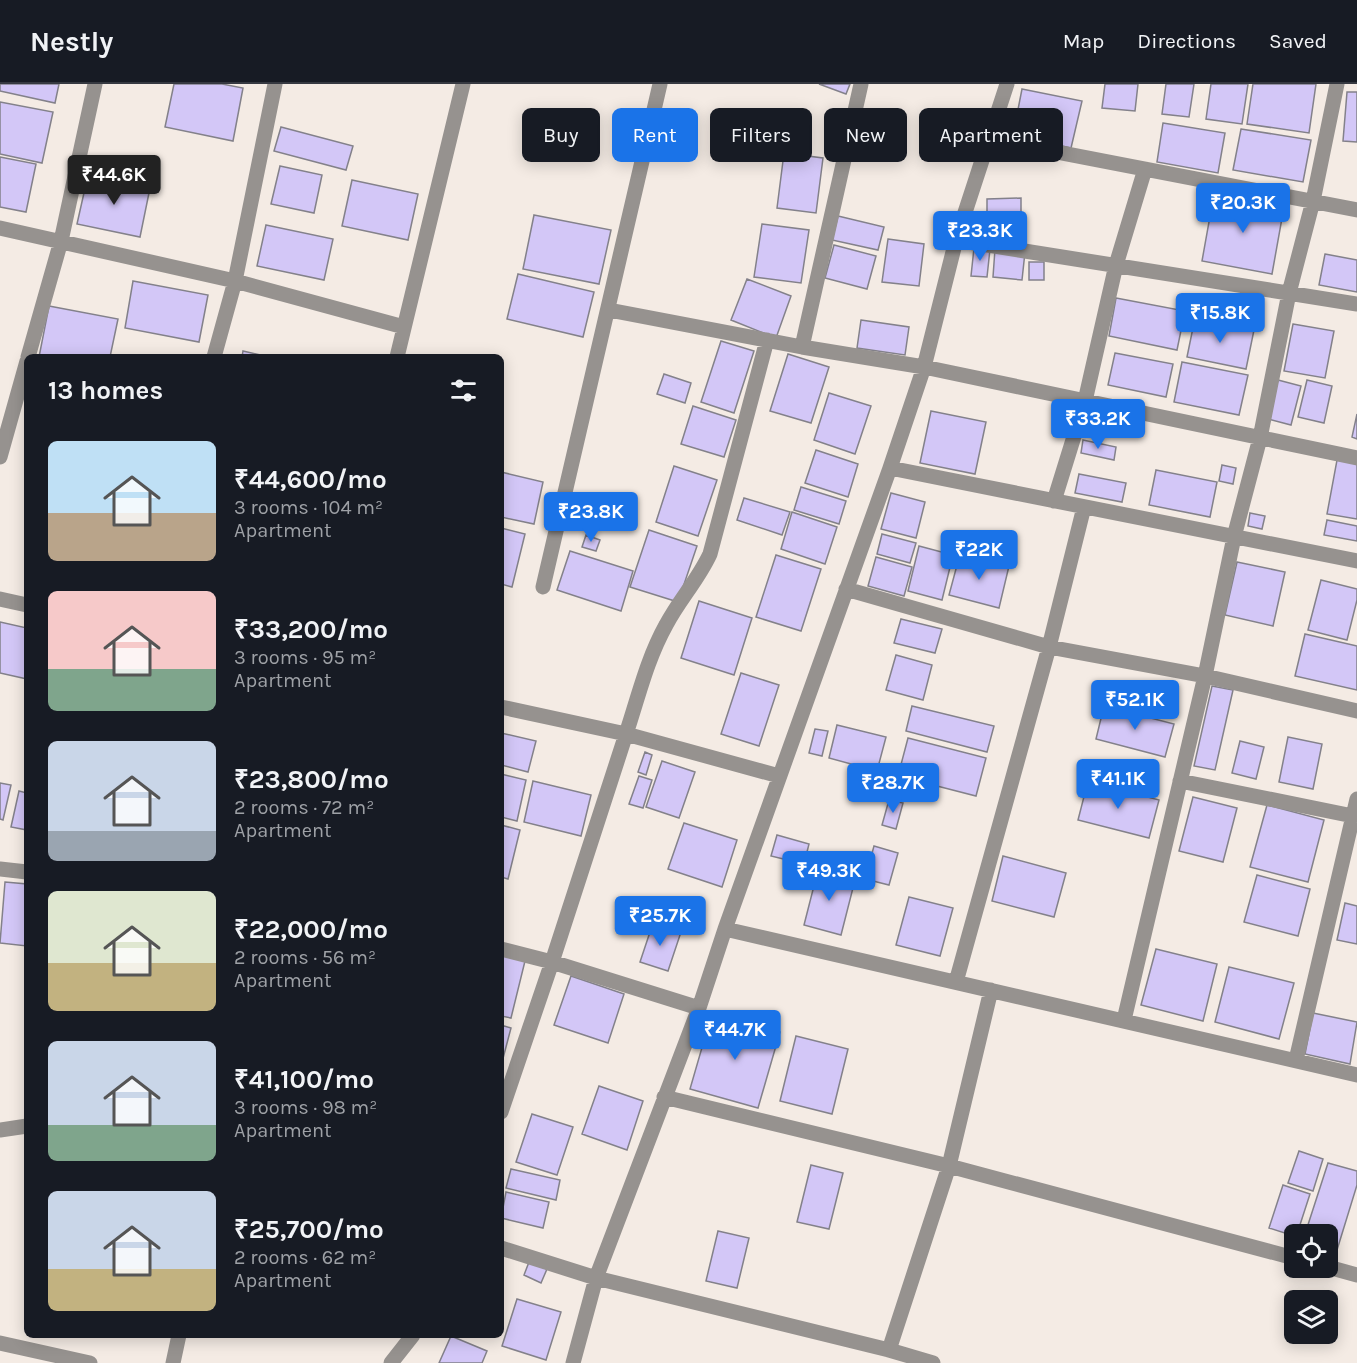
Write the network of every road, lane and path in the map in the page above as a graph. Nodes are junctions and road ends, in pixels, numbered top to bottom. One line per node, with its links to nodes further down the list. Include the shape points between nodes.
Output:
1 (95, 84): 16 (street)
2 (275, 84): 18 (street)
3 (463, 84): 22 (street)
4 (660, 84): 21 (street)
5 (861, 84): 24 (street)
6 (1007, 84): 8 (street)
7 (1337, 84): 12 (street)
8 (1000, 108)
9 (1063, 153): 11 (street)
10 (982, 162): 15 (street)
11 (1145, 169): 12 (street); 17 (street)
12 (1313, 201): 13 (street); 19 (street)
13 (1357, 210)
14 (0, 228): 16 (street)
15 (956, 240): 17 (street); 28 (street)
16 (61, 241): 18 (street); 25 (street)
17 (1116, 265): 19 (street); 30 (street)
18 (235, 281): 22 (street); 26 (street)
19 (1289, 293): 20 (street); 31 (street)
20 (1357, 304)
21 (609, 310): 23 (street); 39 (street)
22 (404, 327): 27 (street)
23 (767, 340): 24 (street); 47 (street, via 710,554 701,574 666,623)
24 (802, 347): 28 (street)
25 (29, 354)
26 (215, 354)
27 (399, 354)
28 (924, 367): 30 (street); 34 (street)
29 (24, 373): 32 (street)
30 (1085, 401): 31 (street); 35 (street)
31 (1260, 438): 33 (street); 37 (street)
32 (0, 457)
33 (1357, 458)
34 (890, 468): 35 (street); 40 (street)
35 (1054, 501): 36 (street)
36 (1084, 507): 37 (street); 43 (street)
37 (1234, 537): 38 (street); 44 (street)
38 (1357, 561)
39 (543, 587)
40 (846, 589): 43 (street); 48 (street)
41 (0, 599): 42 (street)
42 (24, 604)
43 (1048, 647): 44 (street); 57 (street)
44 (1205, 676): 46 (street); 49 (street)
45 (504, 708): 47 (street)
46 (1357, 711)
47 (626, 734): 48 (street); 56 (street)
48 (779, 776): 54 (street)
49 (1180, 781): 51 (street); 60 (street)
50 (1357, 799): 51 (street)
51 (1353, 816): 61 (street)
52 (0, 869): 53 (street)
53 (24, 872)
54 (725, 928): 57 (street); 59 (street)
55 (504, 950): 56 (street)
56 (552, 962): 59 (street); 64 (street)
57 (956, 982): 58 (street)
58 (991, 990): 60 (street); 67 (street)
59 (699, 1008): 63 (street)
60 (1124, 1020): 61 (street)
61 (1296, 1060): 62 (street)
62 (1357, 1075)
63 (664, 1096): 67 (street); 72 (street)
64 (504, 1103)
65 (24, 1126): 66 (street)
66 (0, 1130)
67 (949, 1166): 69 (street); 76 (street)
68 (504, 1249): 72 (street)
69 (1284, 1255)
70 (1338, 1270): 71 (street)
71 (1357, 1275)
72 (596, 1278): 76 (street); 80 (street)
73 (178, 1338): 78 (street)
74 (410, 1338): 79 (street)
75 (0, 1343): 77 (street)
76 (889, 1350): 81 (street)
77 (90, 1363)
78 (173, 1363)
79 (391, 1363)
80 (573, 1363)
81 (933, 1363)

